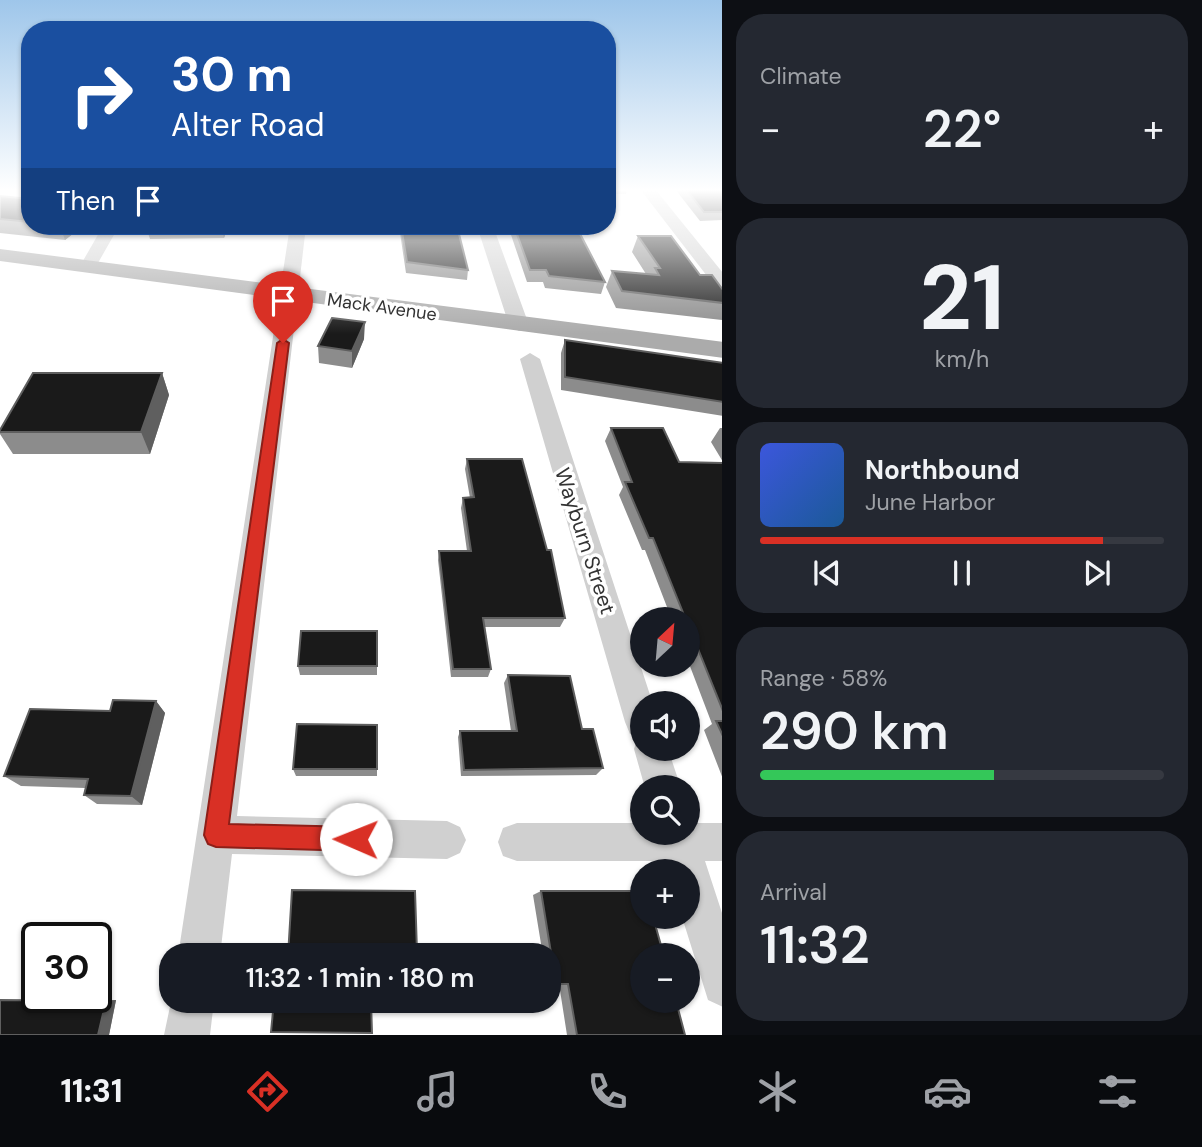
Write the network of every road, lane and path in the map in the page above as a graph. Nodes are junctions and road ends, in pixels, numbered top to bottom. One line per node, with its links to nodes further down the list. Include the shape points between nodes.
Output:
1 (105, 237): 6 (street)
2 (296, 237): 8 (street)
3 (489, 237): 9 (street)
4 (685, 237): 7 (street)
5 (0, 255): 6 (main road, Mack Avenue)
6 (88, 267): 8 (main road, Mack Avenue)
7 (722, 284)
8 (288, 294): 9 (main road, Mack Avenue); 13 (street)
9 (519, 326): 10 (main road, Mack Avenue)
10 (722, 350)
11 (530, 359): 12 (street, Wayburn Street)
12 (632, 691)
13 (216, 835): 15 (street); 20 (street)
14 (630, 839): 17 (street)
15 (447, 840)
16 (700, 840): 18 (street)
17 (517, 842)
18 (722, 842)
19 (681, 845): 21 (street)
20 (201, 943)
21 (722, 982)
22 (190, 1013): 23 (street)
23 (187, 1035)

